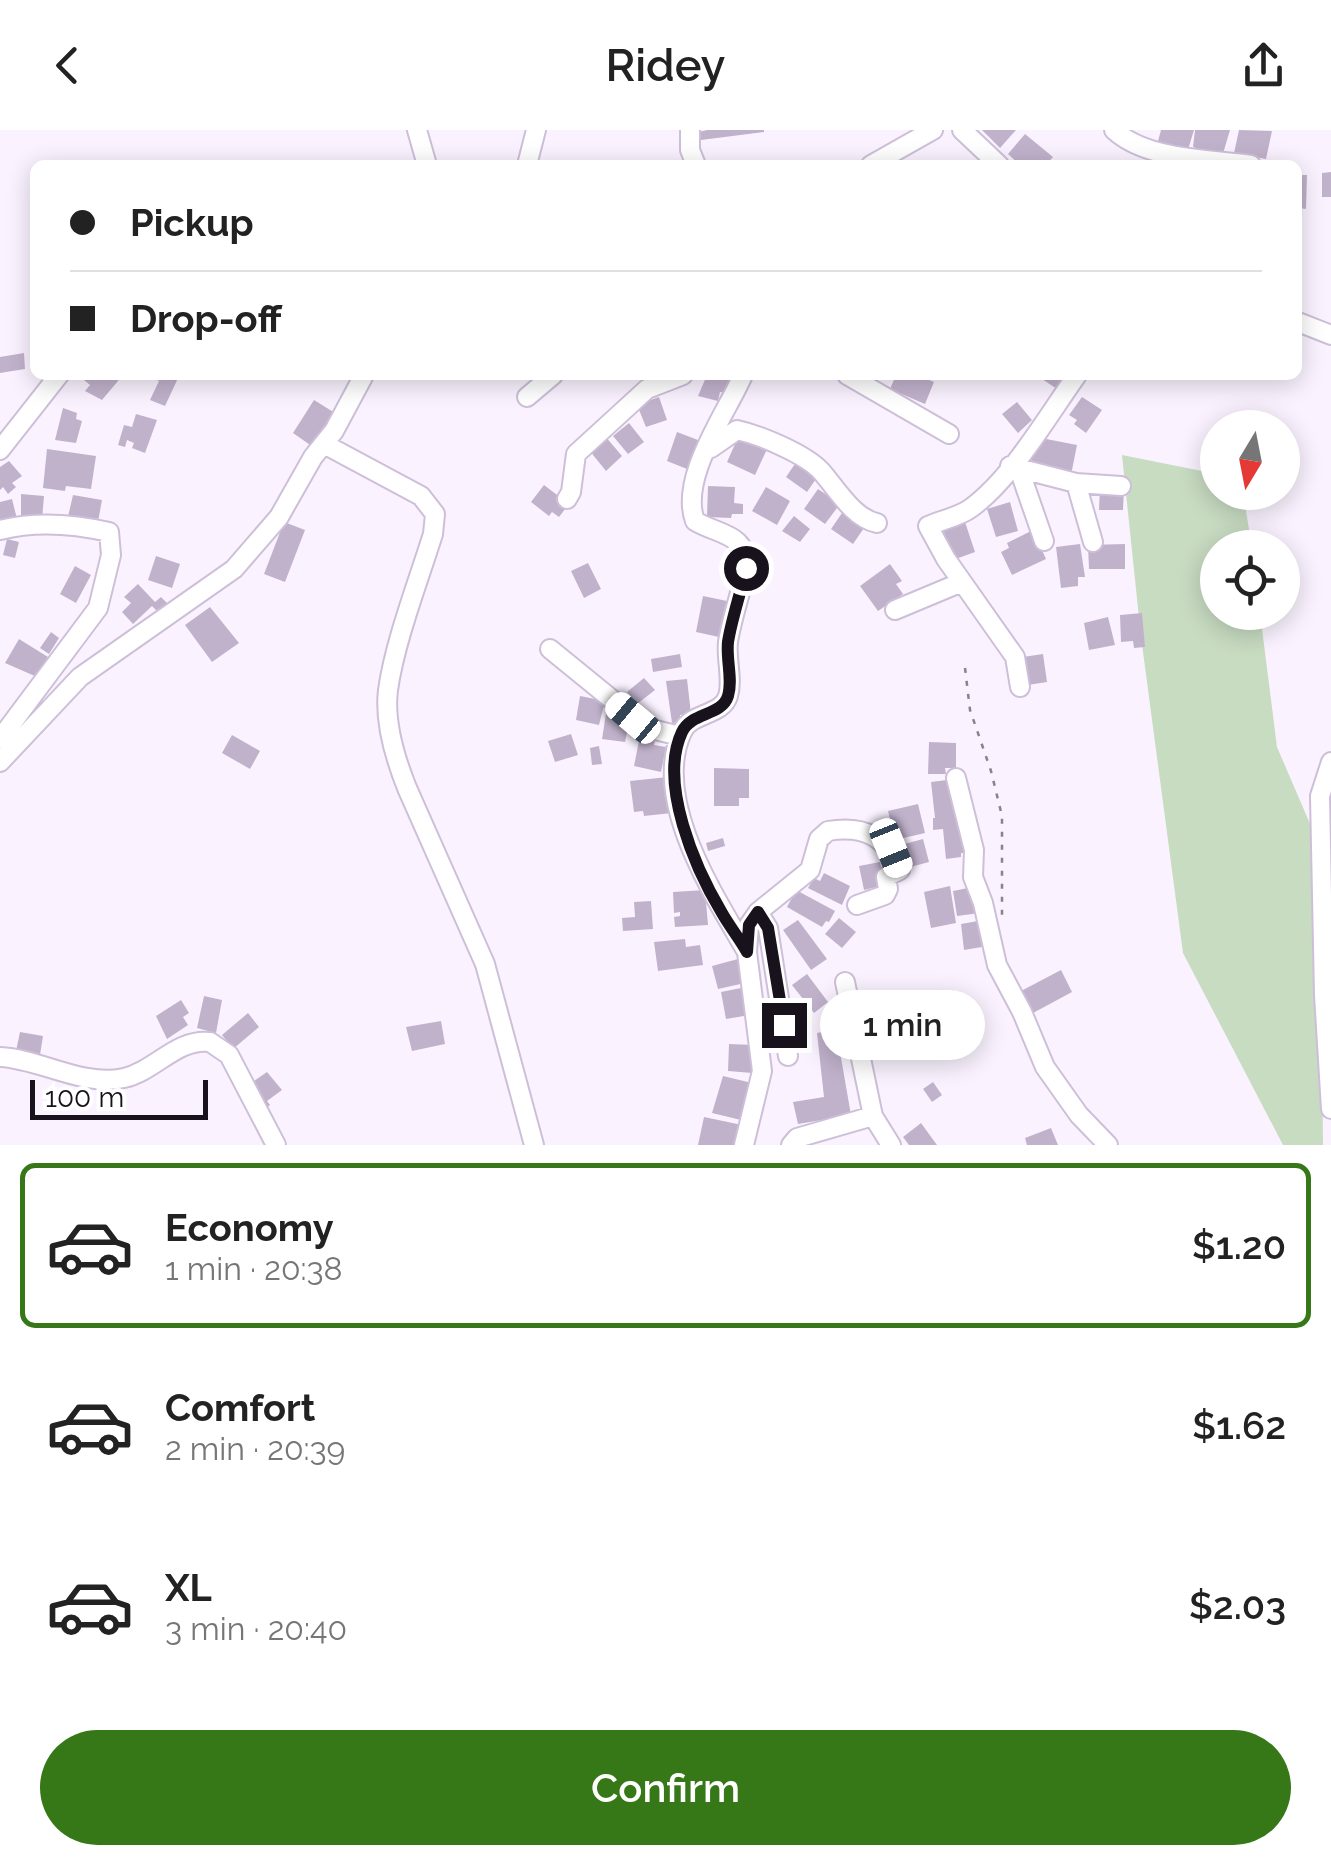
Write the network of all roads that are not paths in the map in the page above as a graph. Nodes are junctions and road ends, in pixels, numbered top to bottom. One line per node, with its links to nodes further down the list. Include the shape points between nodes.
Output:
1 (417, 130): 7 (street)
2 (536, 130): 8 (street)
3 (690, 130): 9 (street)
4 (933, 130): 10 (street)
5 (962, 130): 11 (street)
6 (1114, 130): 12 (street, via 1158,152)
7 (426, 160)
8 (527, 160)
9 (694, 160)
10 (880, 160)
11 (994, 160)
12 (1215, 160)
13 (1302, 324): 14 (street)
14 (1331, 335)
15 (55, 380): 23 (street)
16 (361, 380): 22 (street)
17 (670, 380): 28 (street, via 648,389 573,456)
18 (741, 380): 24 (street)
19 (856, 380): 21 (street)
20 (1074, 380): 25 (street)
21 (949, 434)
22 (324, 444): 39 (street, via 279,517 234,569 80,677); 51 (street, via 422,496 435,514 388,691 389,722 407,788 485,964)
23 (0, 450)
24 (705, 453): 29 (street, via 737,430 760,435 819,469); 37 (street, via 696,468 692,515 737,539 747,561 728,647 726,700 690,720)
25 (1014, 468): 26 (street); 31 (street); 33 (street, via 969,510 928,526)
26 (1076, 482): 27 (street); 32 (street)
27 (1121, 486)
28 (567, 498)
29 (877, 524)
30 (0, 530): 38 (street, via 44,524 109,532 111,554 98,608)
31 (1044, 541)
32 (1093, 542)
33 (962, 582): 34 (street); 36 (street, via 1016,657)
34 (895, 610)
35 (550, 648): 37 (street, via 647,728)
36 (1020, 687)
37 (680, 736): 44 (street, via 675,788 683,826 721,913)
38 (0, 739)
39 (0, 762)
40 (1331, 762): 48 (street, via 1320,796)
41 (956, 778): 55 (street, via 997,965 1045,1067)
42 (857, 905): 43 (street, via 885,895 886,877 900,870 881,840 838,830 822,834 810,870)
43 (758, 912): 44 (street, via 749,925); 46 (street, via 768,928)
44 (747, 952): 52 (street, via 762,1072)
45 (845, 982): 49 (street)
46 (788, 1056)
47 (0, 1057): 50 (street, via 110,1080 144,1071 184,1045 210,1042 229,1055)
48 (1331, 1109)
49 (873, 1116): 53 (street); 54 (street)
50 (276, 1145)
51 (534, 1145)
52 (744, 1145)
53 (790, 1145)
54 (892, 1145)
55 (1108, 1145)

